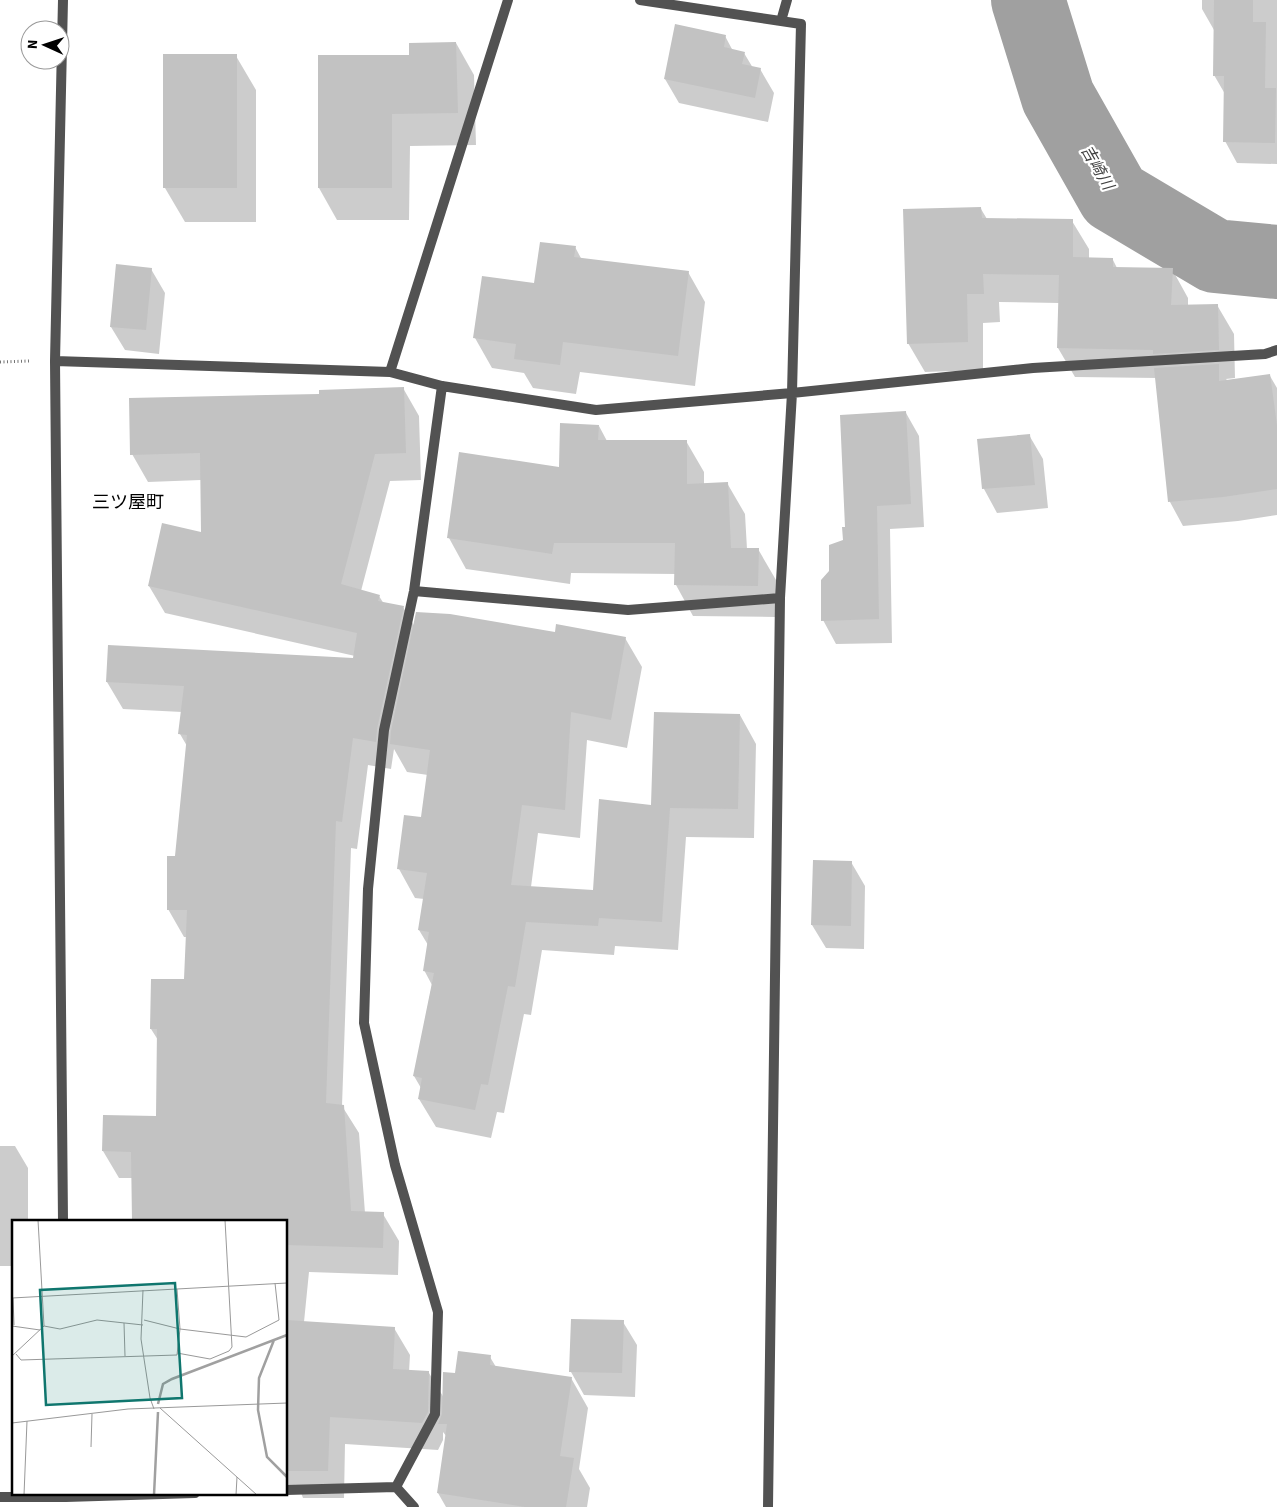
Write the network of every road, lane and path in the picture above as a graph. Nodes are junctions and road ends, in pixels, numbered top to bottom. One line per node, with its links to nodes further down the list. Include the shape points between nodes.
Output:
1 (63, 0): 7 (street)
2 (508, 0): 8 (street)
3 (640, 0): 5 (street)
4 (786, 0): 5 (street)
5 (781, 21): 10 (street, via 801,24)
6 (1277, 350): 10 (street, via 1265,354 1033,368)
7 (55, 361): 8 (street); 13 (street)
8 (390, 372): 9 (street)
9 (442, 386): 10 (street, via 596,410); 11 (street)
10 (792, 393): 12 (street)
11 (414, 591): 12 (street, via 628,610); 14 (street, via 384,730 368,889 364,1023 395,1165 438,1312 435,1414)
12 (780, 598): 20 (street)
13 (63, 1220)
14 (396, 1487): 15 (street); 19 (street)
15 (288, 1490)
16 (174, 1494): 18 (street)
17 (0, 1497): 18 (street)
18 (66, 1499)
19 (414, 1507)
20 (768, 1507)

